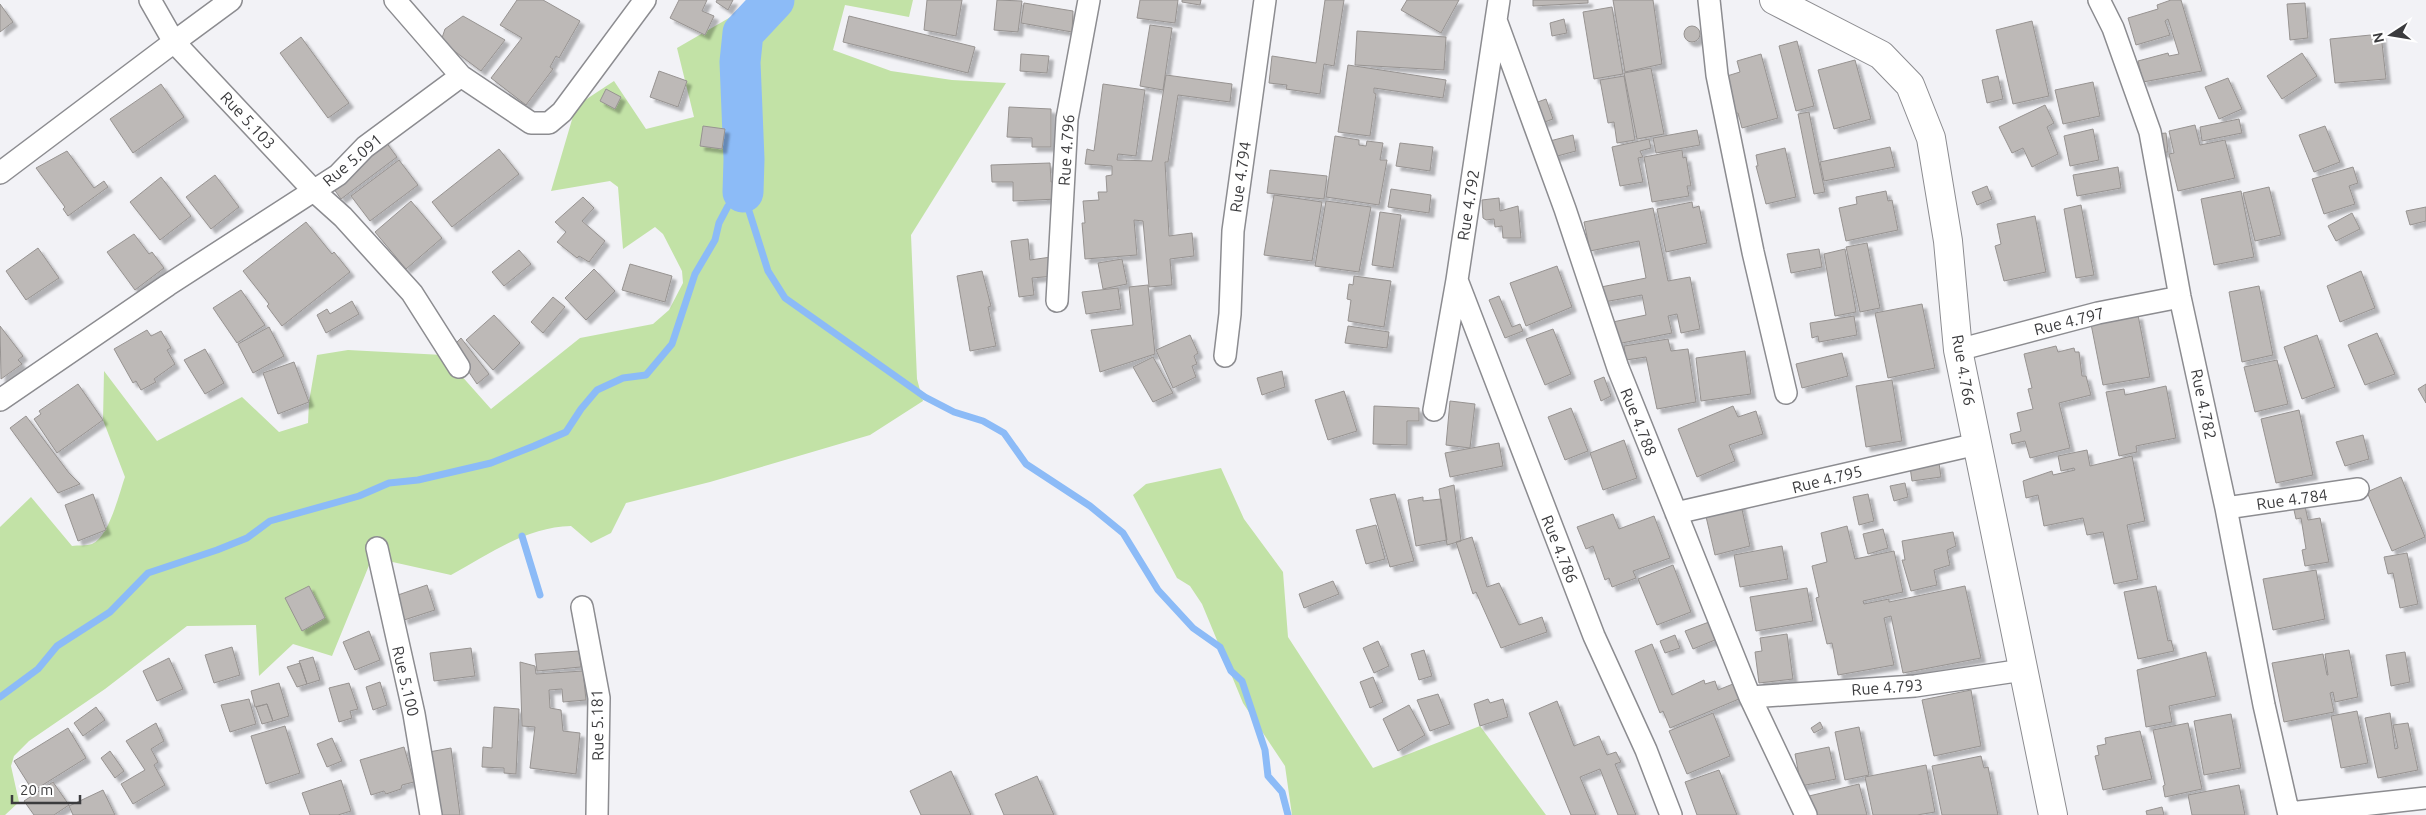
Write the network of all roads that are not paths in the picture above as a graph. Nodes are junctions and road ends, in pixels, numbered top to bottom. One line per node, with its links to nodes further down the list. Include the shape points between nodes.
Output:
1 (150, 0): 11 (street, Rue 5.103)
2 (231, 0): 11 (street)
3 (394, 0): 12 (street)
4 (646, 0): 12 (street, via 562,112 549,122 531,123)
5 (1089, 0): 17 (street, Rue 4.796, via 1067,119)
6 (1264, 0): 19 (street, Rue 4.794, via 1233,231)
7 (1709, 0): 21 (street, via 1717,75)
8 (2099, 0): 16 (street, Rue 4.782, via 2150,132)
9 (1779, 1): 18 (street, Rue 4.766, via 1881,55 1910,84 1931,138 1948,241)
10 (1498, 10): 15 (street, Rue 4.792); 27 (street, Rue 4.788, via 1618,368)
11 (174, 42): 13 (street); 14 (street, Rue 5.103)
12 (461, 76): 14 (street, Rue 5.091, via 365,147 338,175)
13 (0, 173)
14 (314, 191): 20 (street, Rue 5.103, via 344,217 412,293); 22 (street, Rue 5.091, via 168,285)
15 (1457, 280): 23 (street, Rue 4.792); 36 (street, Rue 4.786, via 1594,636 1646,750)
16 (2180, 297): 18 (street, Rue 4.797, via 2098,313); 26 (street, Rue 4.782)
17 (1058, 301)
18 (1958, 350): 24 (street, Rue 4.766)
19 (1225, 356)
20 (459, 367)
21 (1786, 393)
22 (0, 400)
23 (1434, 410)
24 (1977, 444): 27 (street, Rue 4.795); 30 (street, Rue 4.766)
25 (2358, 489): 26 (street, Rue 4.784)
26 (2226, 508): 33 (street, Rue 4.782, via 2264,705)
27 (1676, 513): 31 (street, Rue 4.788)
28 (377, 548): 34 (street, Rue 5.100, via 414,714)
29 (582, 607): 35 (street, Rue 5.181, via 599,698)
30 (2023, 670): 31 (street, Rue 4.793, via 1915,686); 38 (street, Rue 4.766)
31 (1750, 697): 37 (street, Rue 4.788)
32 (2426, 798): 33 (street)
33 (2289, 814)
34 (431, 815)
35 (597, 815)
36 (1671, 815)
37 (1806, 815)
38 (2054, 815)

